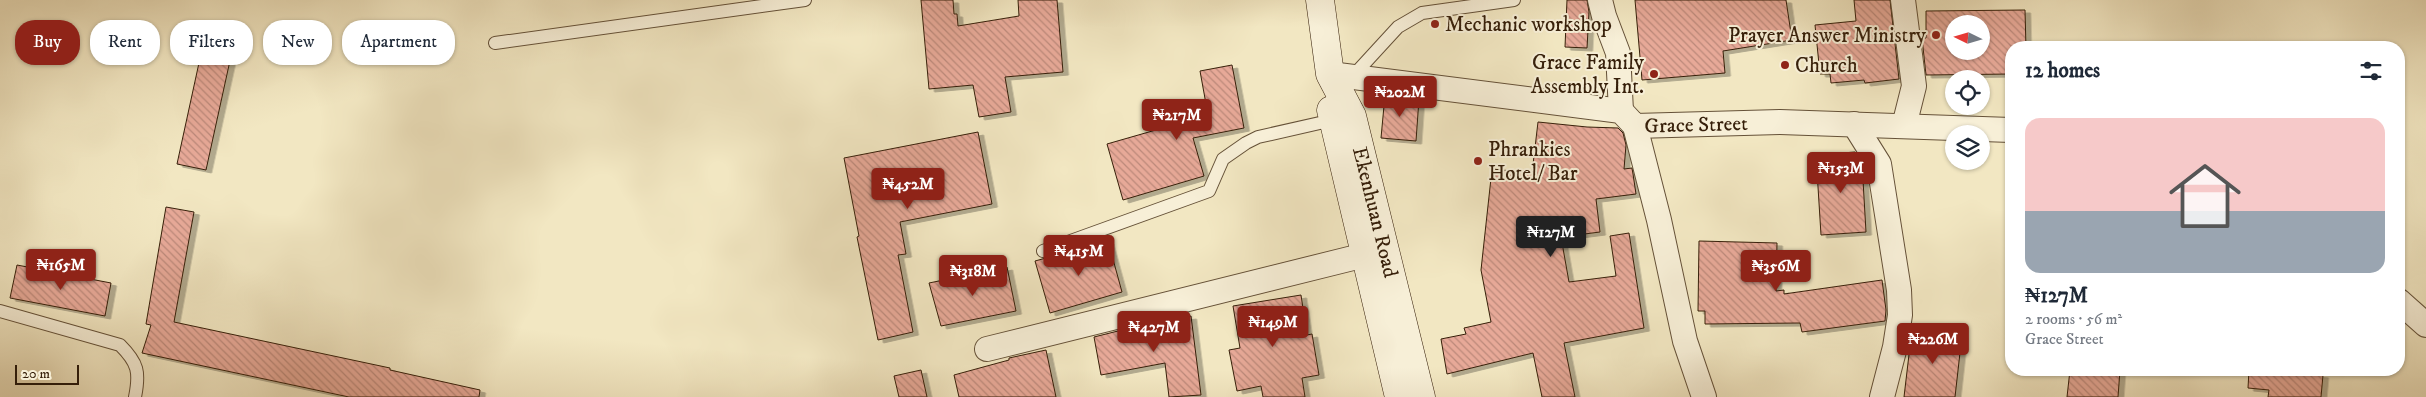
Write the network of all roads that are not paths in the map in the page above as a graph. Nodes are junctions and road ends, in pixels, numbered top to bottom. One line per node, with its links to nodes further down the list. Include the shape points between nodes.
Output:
1 (805, 0): 7 (lane)
2 (1303, 0): 10 (main road, Ekenhuan Road)
3 (1320, 0): 8 (main road, Ekenhuan Road)
4 (1514, 0): 8 (lane, via 1422,13 1398,27)
5 (1600, 0): 9 (street, via 1618,53)
6 (1903, 0): 12 (street, via 1914,86)
7 (495, 43)
8 (1342, 75): 9 (street, Grace Street); 22 (main road, Ekenhuan Road)
9 (1628, 118): 11 (street, Grace Street); 23 (street, via 1660,220 1685,341)
10 (1334, 120): 14 (lane, via 1258,137 1223,159 1209,191); 15 (main road, Ekenhuan Road)
11 (1854, 124): 12 (street, Grace Street); 24 (street, via 1879,164 1899,290 1900,315 1895,347)
12 (1904, 126): 13 (street, Grace Street)
13 (2005, 130)
14 (1043, 251)
15 (1365, 254): 19 (street); 21 (main road, Ekenhuan Road)
16 (2405, 306): 18 (street)
17 (0, 311): 20 (lane, via 120,345 134,359 139,380)
18 (2426, 325)
19 (987, 348)
20 (135, 397)
21 (1399, 397)
22 (1421, 397)
23 (1704, 397)
24 (1882, 397)

